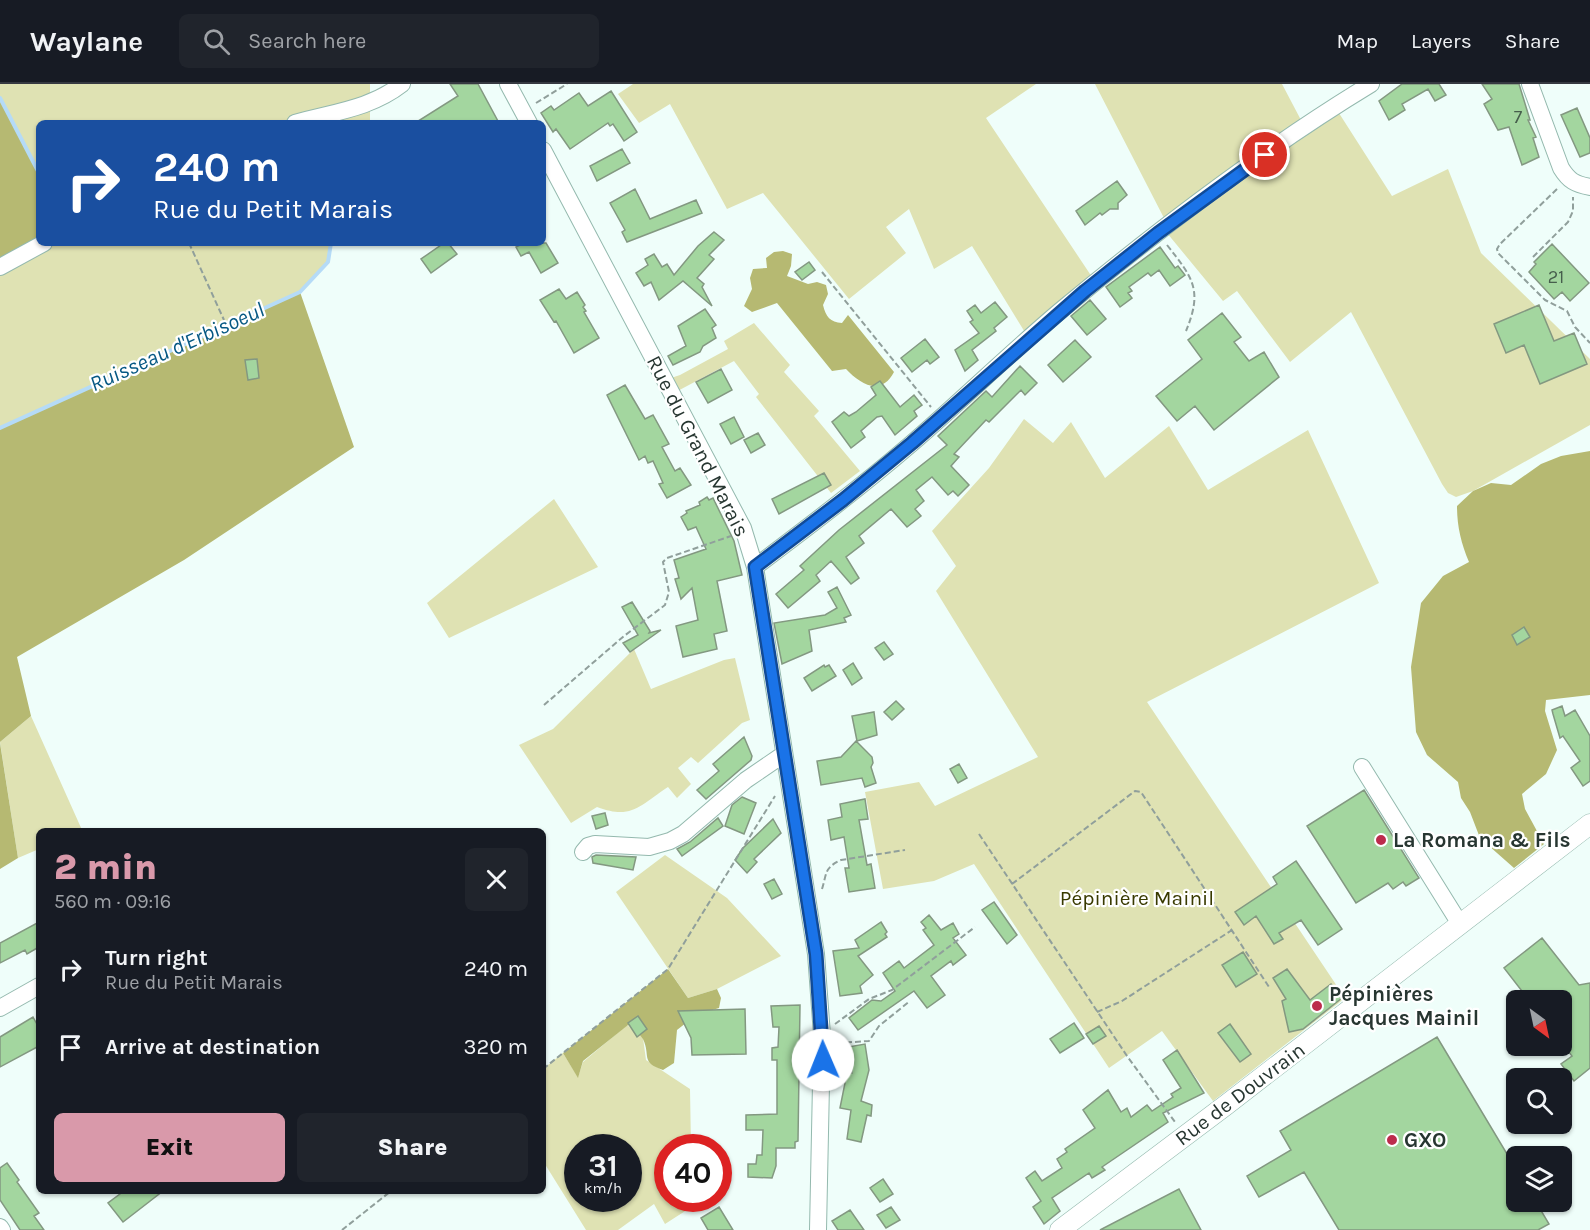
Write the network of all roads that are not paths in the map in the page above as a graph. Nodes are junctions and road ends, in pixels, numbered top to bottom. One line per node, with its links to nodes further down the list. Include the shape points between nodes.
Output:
1 (402, 84): 6 (street, via 370,104)
2 (508, 84): 5 (street)
3 (1371, 84): 11 (street, via 1300,129 1158,233 843,500)
4 (1530, 84): 8 (street, via 1561,168 1570,180)
5 (526, 117)
6 (307, 120)
7 (546, 156): 11 (street, Rue du Grand Marais, via 743,528)
8 (1590, 187)
9 (38, 246): 10 (street)
10 (0, 267)
11 (755, 567): 12 (street, Rue du Grand Marais)
12 (784, 754): 15 (street, via 670,841 649,847 596,844); 19 (street, Rue du Grand Marais, via 816,954 822,1036)
13 (1362, 767): 16 (street)
14 (1590, 824): 16 (main road, Rue de Douvrain)
15 (583, 852)
16 (1460, 924): 20 (main road, Rue de Douvrain)
17 (36, 988): 18 (street)
18 (0, 1008)
19 (818, 1230)
20 (1060, 1230)

